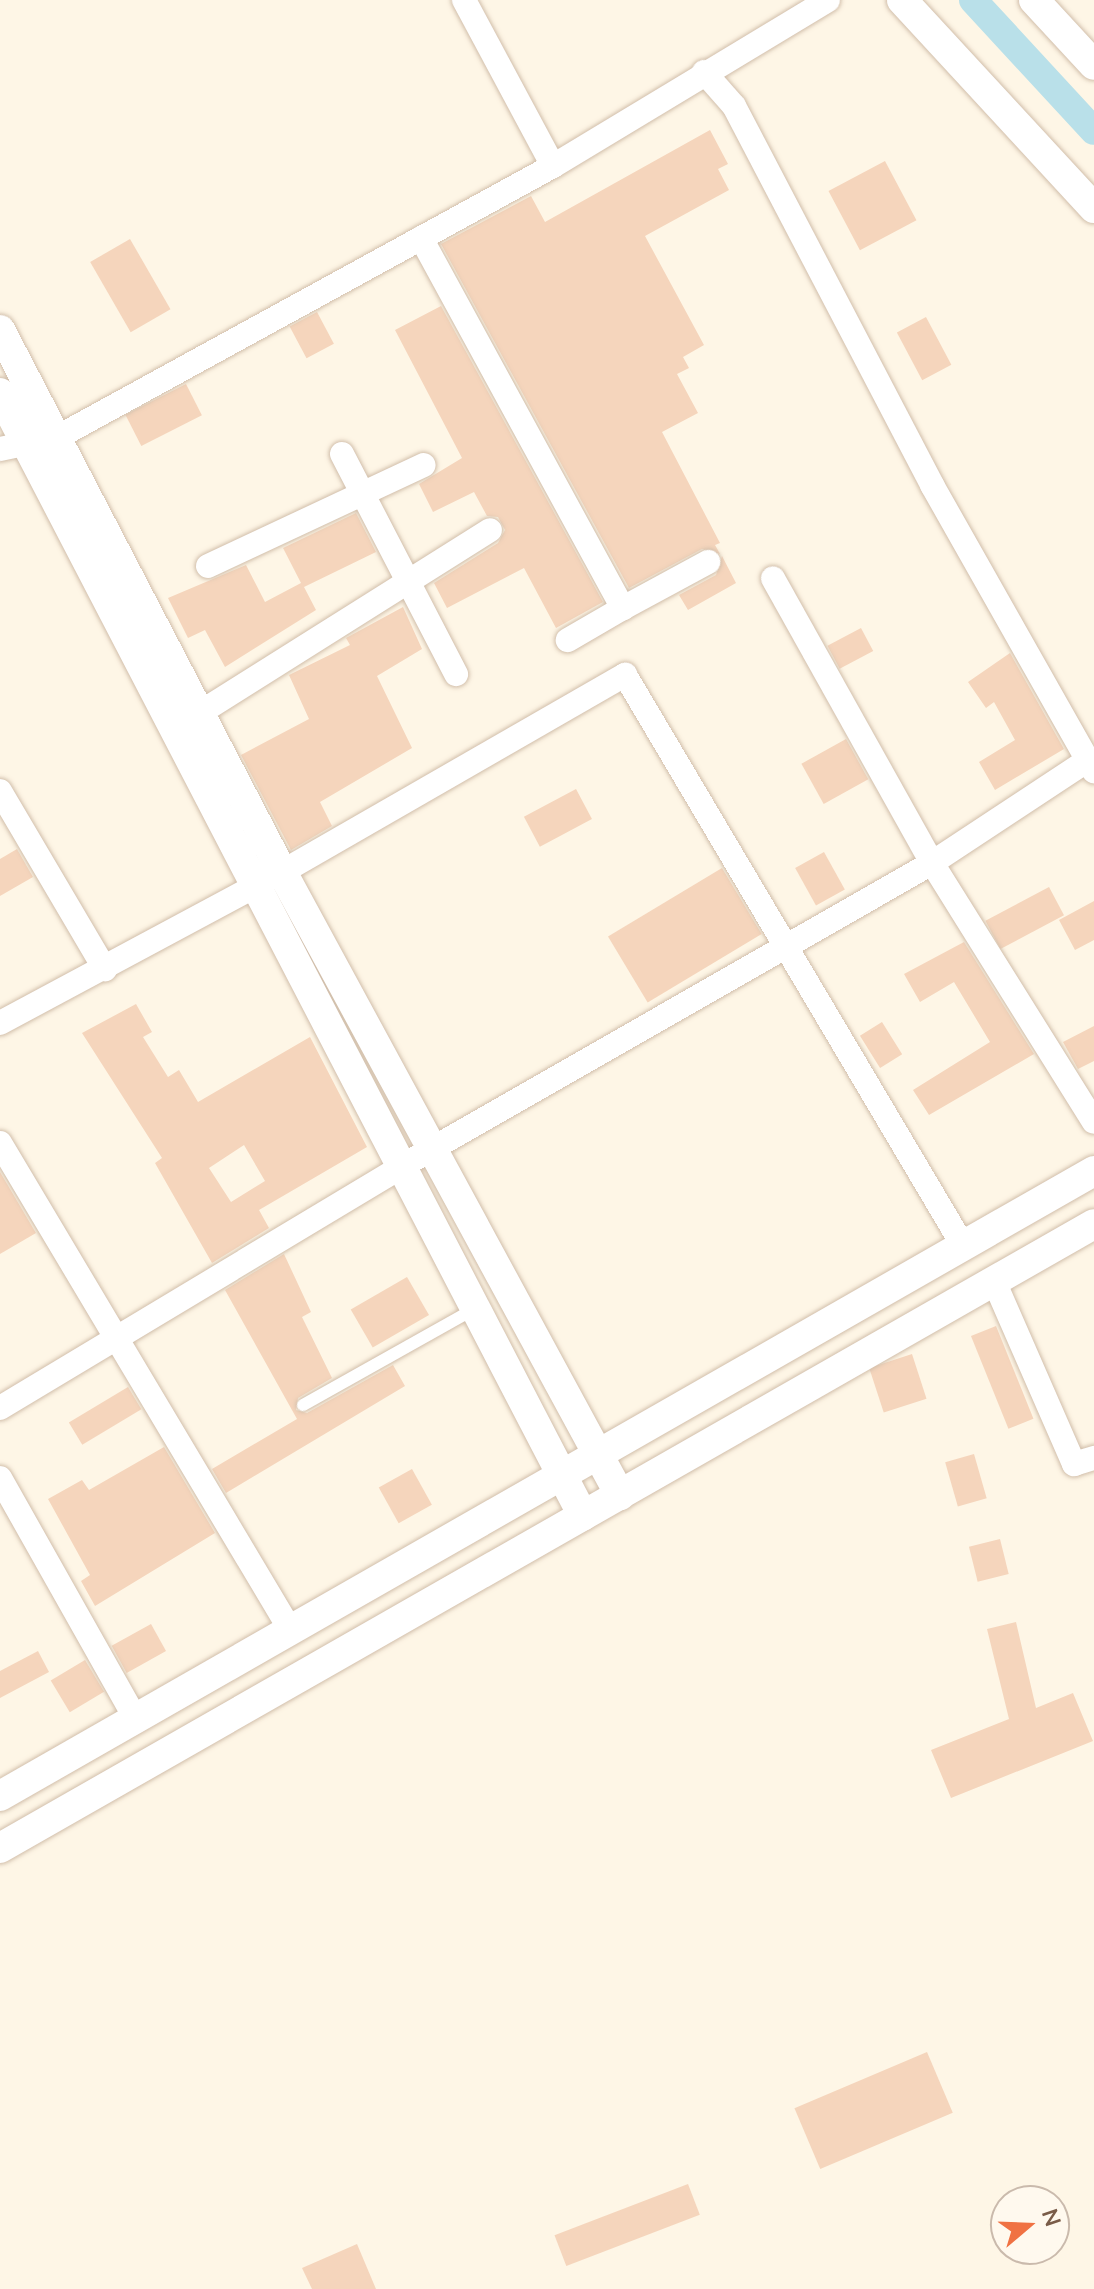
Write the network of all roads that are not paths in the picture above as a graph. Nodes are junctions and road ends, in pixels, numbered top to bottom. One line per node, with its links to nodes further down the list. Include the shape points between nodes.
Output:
1 (464, 0): 7 (street)
2 (828, 0): 6 (street)
3 (902, 0): 8 (street)
4 (1034, 0): 5 (street)
5 (1094, 65)
6 (704, 72): 7 (street); 26 (street, via 734,106 932,485)
7 (553, 166): 9 (street)
8 (1094, 208)
9 (421, 238): 12 (street); 22 (street)
10 (0, 330): 12 (street)
11 (0, 393): 13 (street)
12 (58, 437): 13 (street); 25 (street)
13 (14, 448): 29 (street)
14 (342, 454): 16 (street)
15 (424, 465): 16 (street)
16 (361, 494): 19 (street); 21 (street)
17 (490, 530): 21 (street)
18 (708, 562): 22 (street)
19 (208, 566)
20 (773, 578): 28 (street)
21 (406, 584): 24 (street); 25 (street)
22 (623, 608): 23 (street)
23 (568, 640)
24 (456, 674)
25 (198, 714): 29 (street)
26 (1091, 765): 28 (street)
27 (0, 791): 31 (street)
28 (932, 863): 30 (street); 33 (street)
29 (269, 879): 30 (street, via 625,675); 31 (street); 35 (street); 36 (street)
30 (790, 946): 35 (street); 39 (street)
31 (105, 969): 32 (street)
32 (0, 1023)
33 (1094, 1122)
34 (0, 1143): 42 (street)
35 (432, 1149): 36 (street); 45 (street)
36 (402, 1166): 41 (street); 42 (street)
37 (1094, 1171): 39 (street)
38 (1094, 1224): 40 (street)
39 (962, 1244): 45 (street)
40 (994, 1281): 46 (street, via 1074,1464); 49 (street)
41 (477, 1308): 43 (lane); 47 (street)
42 (115, 1336): 44 (street); 51 (street)
43 (303, 1405)
44 (0, 1408)
45 (597, 1453): 47 (street); 49 (street)
46 (1094, 1458)
47 (562, 1474): 50 (street); 51 (street)
48 (0, 1478): 52 (street)
49 (620, 1495): 50 (street)
50 (583, 1516): 54 (street)
51 (291, 1631): 52 (street)
52 (136, 1719): 53 (street)
53 (0, 1796)
54 (0, 1848)

